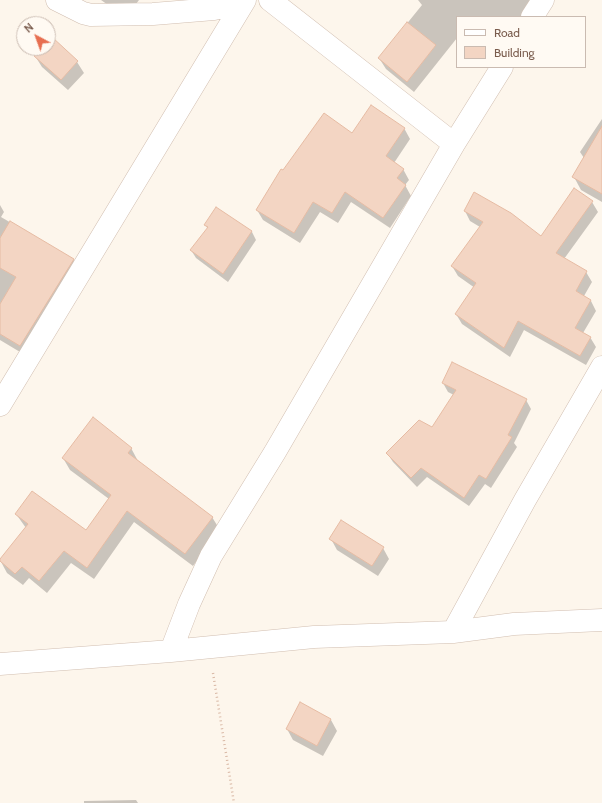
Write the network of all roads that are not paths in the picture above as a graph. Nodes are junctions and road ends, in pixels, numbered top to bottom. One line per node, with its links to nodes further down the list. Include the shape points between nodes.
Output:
1 (57, 0): 4 (street, via 91,15 153,14 214,9)
2 (270, 0): 7 (street)
3 (543, 0): 5 (street)
4 (244, 2): 9 (street)
5 (533, 16)
6 (501, 68): 7 (street)
7 (454, 144): 12 (street, via 211,556)
8 (602, 367): 11 (street)
9 (0, 404)
10 (602, 620): 11 (street, via 514,624)
11 (453, 632): 12 (street, via 314,637)
12 (171, 651): 13 (street)
13 (0, 664)

